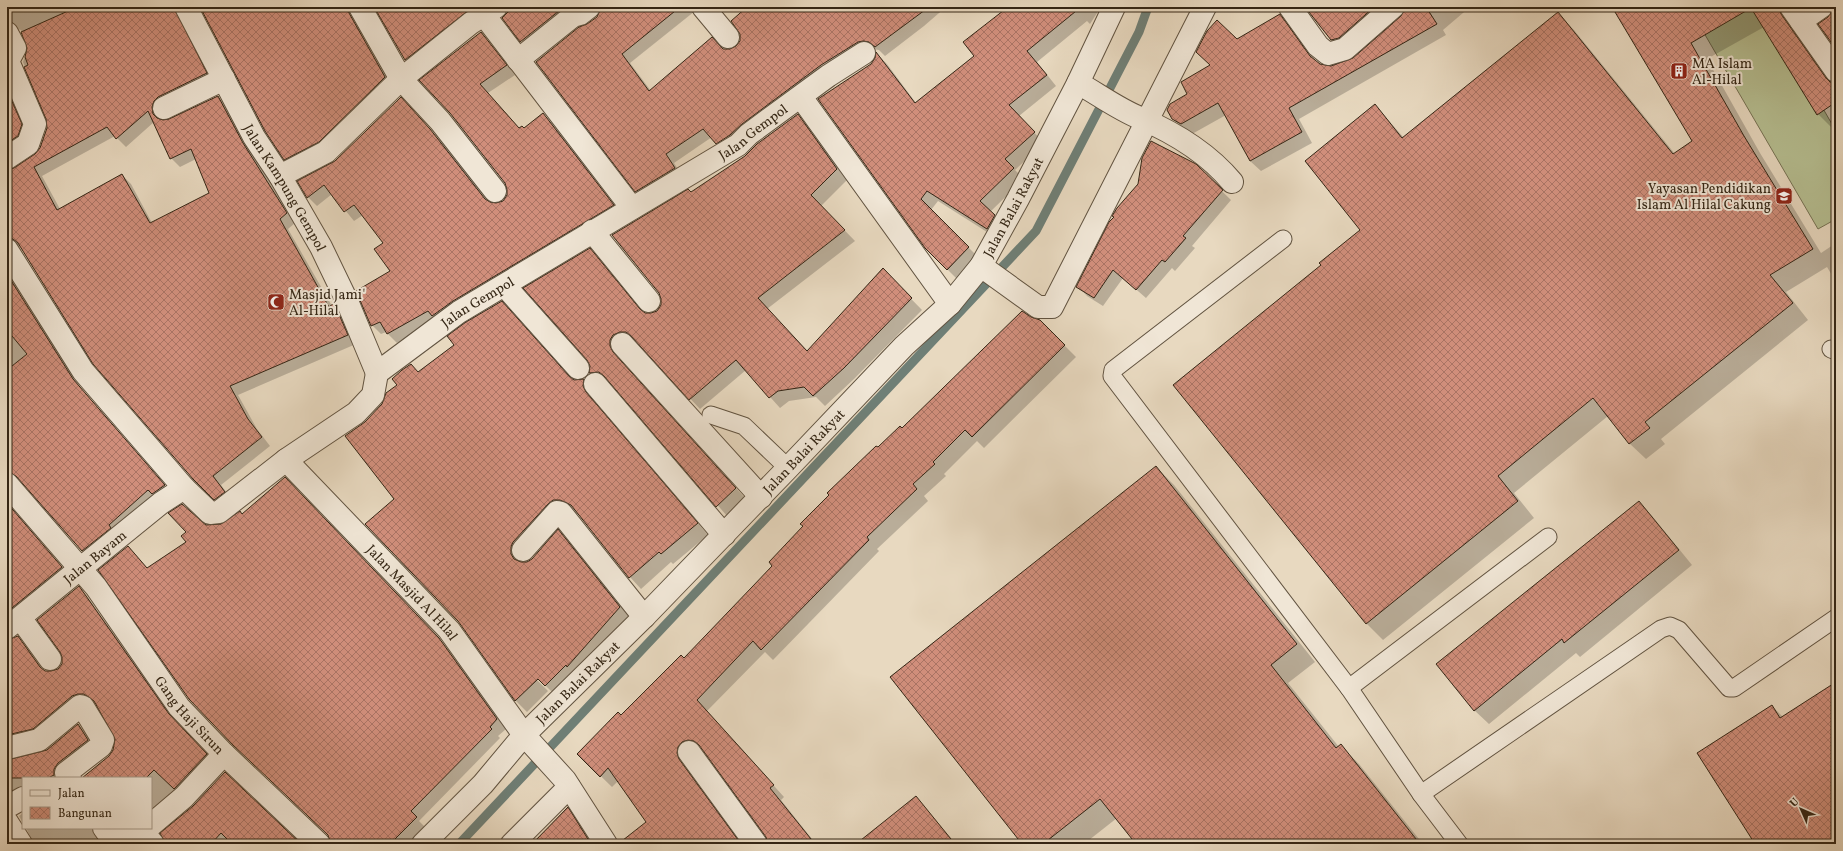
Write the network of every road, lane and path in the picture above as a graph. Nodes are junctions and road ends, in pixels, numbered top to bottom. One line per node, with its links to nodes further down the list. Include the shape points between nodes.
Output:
1 (186, 7): 17 (street, Jalan Kampung Gempol)
2 (360, 7): 18 (street)
3 (703, 7): 13 (street)
4 (1114, 7): 19 (street, Jalan Balai Rakyat)
5 (1204, 7): 22 (street)
6 (1290, 7): 7 (street, via 1318,46 1328,54 1345,49)
7 (1393, 7)
8 (1821, 7): 11 (street)
9 (576, 10): 15 (street)
10 (490, 11): 15 (street); 18 (street)
11 (1796, 14): 16 (street)
12 (7, 33): 23 (street, via 15,48 8,61 35,124 28,144)
13 (728, 37)
14 (864, 53): 20 (street, Jalan Gempol)
15 (518, 60): 27 (street)
16 (1836, 71)
17 (224, 79): 21 (street); 24 (street, Jalan Kampung Gempol, via 236,106)
18 (401, 79): 24 (street, via 326,152); 26 (street, via 440,121)
19 (1078, 83): 22 (street); 31 (street, Jalan Balai Rakyat)
20 (801, 97): 27 (street, Jalan Gempol, via 738,145); 34 (street, Jalan Gempol)
21 (164, 108)
22 (1143, 119): 25 (street, via 1182,138 1219,167); 31 (street, via 1120,175 1052,307 1038,307)
23 (7, 158)
24 (280, 176): 37 (street, Jalan Kampung Gempol, via 321,246 348,301)
25 (1232, 182)
26 (495, 191)
27 (632, 208): 28 (street, Jalan Gempol)
28 (592, 231): 32 (street, Jalan Gempol); 33 (street)
29 (1283, 239): 53 (lane, via 1113,370 1112,376)
30 (7, 250): 43 (street, via 83,371)
31 (985, 269): 34 (street, Jalan Balai Rakyat)
32 (505, 286): 36 (street); 37 (street, Jalan Gempol, via 459,312)
33 (650, 301)
34 (950, 304): 41 (street, Jalan Balai Rakyat, via 904,346)
35 (622, 344): 44 (street)
36 (578, 368)
37 (377, 372): 40 (street, via 373,395 356,413)
38 (595, 384): 45 (street)
39 (711, 415): 41 (lane, via 744,426)
40 (286, 460): 43 (street, via 219,512 210,513); 54 (street, Jalan Masjid Al Hilal, via 449,630)
41 (788, 468): 44 (street, Jalan Balai Rakyat)
42 (7, 484): 48 (street, Gang Haji Sirun)
43 (184, 488): 48 (street, Jalan Bayam, via 161,503)
44 (761, 497): 45 (street, Jalan Balai Rakyat)
45 (724, 535): 49 (street, Jalan Balai Rakyat)
46 (1548, 537): 53 (lane)
47 (523, 550): 49 (street, via 557,512 561,512)
48 (80, 568): 51 (street, Jalan Bayam); 57 (street, Gang Haji Sirun, via 96,587 179,707)
49 (644, 617): 54 (street, Jalan Balai Rakyat)
50 (1836, 618): 60 (lane, via 1734,688 1730,688 1679,630 1670,626 1661,629)
51 (14, 624): 52 (street)
52 (50, 659)
53 (1349, 688): 60 (lane)
54 (529, 740): 59 (street, Jalan Masjid Al Hilal); 68 (street, Jalan Balai Rakyat)
55 (7, 748): 58 (street, via 39,740 80,706 83,707 103,740 101,746)
56 (689, 752): 71 (street)
57 (224, 754): 64 (street); 67 (street, Gang Haji Sirun)
58 (64, 776)
59 (567, 783): 69 (street); 70 (street, Jalan Masjid Al Hilal)
60 (1422, 794): 72 (lane)
61 (22, 799): 62 (street)
62 (7, 807)
63 (7, 822): 66 (street)
64 (149, 832): 65 (street)
65 (107, 837)
66 (21, 844)
67 (319, 844)
68 (423, 844)
69 (512, 844)
70 (606, 844)
71 (756, 844)
72 (1459, 844)

